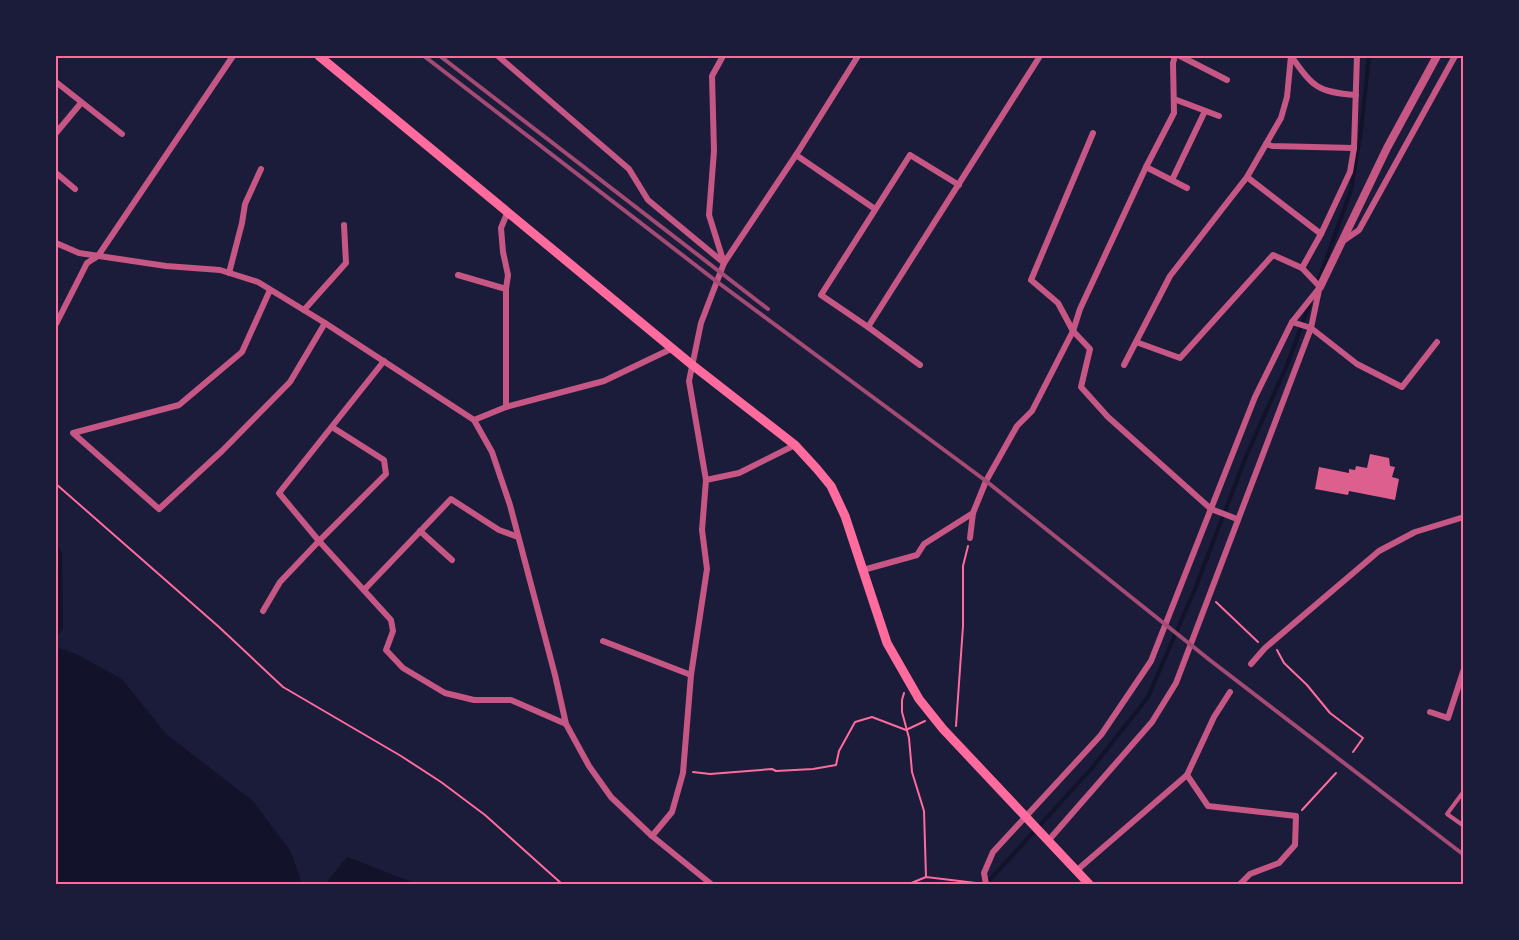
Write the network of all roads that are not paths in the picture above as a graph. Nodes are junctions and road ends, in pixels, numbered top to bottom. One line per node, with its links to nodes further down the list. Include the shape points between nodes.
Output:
1 (232, 56): 40 (street)
2 (319, 56): 35 (main road)
3 (498, 56): 41 (street, via 629,168 648,200)
4 (723, 56): 41 (street, via 712,76 714,151 709,215)
5 (857, 56): 25 (street)
6 (1040, 56): 31 (street)
7 (1175, 56): 16 (street)
8 (1180, 56): 13 (street)
9 (1291, 56): 15 (street, via 1313,85 1330,93); 23 (street, via 1287,97 1281,118)
10 (1357, 56): 15 (street)
11 (1437, 56): 39 (street)
12 (1455, 56): 39 (street, via 1359,230)
13 (1227, 80)
14 (56, 82): 17 (street)
15 (1356, 95): 24 (street)
16 (1174, 99): 18 (street); 26 (street, via 1174,113)
17 (81, 102): 20 (street); 22 (street)
18 (1205, 111): 19 (street); 30 (street)
19 (1219, 116)
20 (56, 133)
21 (1093, 133): 55 (street, via 1031,280 1058,303)
22 (122, 134)
23 (1266, 144): 24 (street); 29 (street)
24 (1354, 148): 37 (street, via 1350,172)
25 (796, 155): 34 (street); 41 (street)
26 (1146, 167): 30 (street); 55 (street)
27 (261, 169): 43 (street, via 245,204)
28 (56, 173): 33 (street)
29 (1247, 177): 37 (street); 56 (street, via 1170,276)
30 (1172, 180): 32 (street)
31 (959, 185): 34 (street, via 910,155); 53 (street)
32 (1187, 188)
33 (75, 189)
34 (875, 209): 53 (street, via 821,296)
35 (508, 211): 46 (street, via 501,228 508,274); 58 (main road)
36 (344, 225): 49 (street, via 346,263)
37 (1321, 234): 42 (street)
38 (56, 243): 40 (street, via 78,253)
39 (1340, 243): 45 (street)
40 (98, 256): 43 (street); 48 (street, via 87,263)
41 (724, 263): 60 (street, via 701,323)
42 (1302, 268): 45 (street); 56 (street, via 1273,255 1180,358)
43 (229, 273): 47 (street)
44 (458, 275): 46 (street)
45 (1320, 287): 50 (street); 54 (street)
46 (506, 289): 63 (street)
47 (270, 290): 49 (street); 51 (street, via 242,352 179,405 73,433 159,508 290,382)
48 (59, 307): 52 (street)
49 (304, 310): 51 (street)
50 (1292, 322): 54 (street); 68 (street, via 1255,397)
51 (325, 323): 59 (street)
52 (56, 324)
53 (868, 327): 61 (street)
54 (1311, 328): 57 (street, via 1357,364 1402,387); 71 (street)
55 (1073, 331): 68 (street, via 1090,350 1081,387 1108,417); 69 (street, via 1032,411 1017,426 986,481)
56 (1136, 342): 62 (street)
57 (1437, 342)
58 (673, 348): 60 (main road); 63 (street, via 604,381)
59 (384, 361): 64 (street); 65 (street)
60 (691, 364): 66 (main road); 67 (street, via 689,381)
61 (920, 365)
62 (1124, 365)
63 (506, 407): 64 (street)
64 (474, 420): 73 (street, via 492,452)
65 (332, 427): 75 (street, via 279,493); 75 (street, via 384,460 386,474)
66 (795, 445): 67 (street, via 738,473); 77 (main road, via 831,486)
67 (706, 480): 83 (street, via 702,530 707,569)
68 (1211, 509): 71 (street); 89 (street, via 1151,661 1101,735)
69 (972, 513): 74 (street); 77 (street, via 924,544 917,555)
70 (1464, 517): 81 (street, via 1415,532 1379,551)
71 (1237, 519): 92 (street, via 1176,682 1152,722)
72 (420, 531): 73 (street, via 451,499); 76 (street); 78 (street)
73 (518, 537): 86 (street)
74 (970, 538)
75 (319, 541): 78 (street); 79 (street, via 280,582)
76 (452, 560)
77 (863, 570): 89 (main road, via 888,643 911,684 955,743)
78 (364, 590): 86 (street, via 391,620 393,631 386,650 403,668 445,693 474,700 511,700)
79 (263, 612)
80 (603, 641): 83 (street)
81 (1251, 664)
82 (1464, 669): 85 (street, via 1448,718)
83 (691, 675): 91 (street, via 684,770 672,812)
84 (1230, 692): 87 (street)
85 (1430, 712)
86 (566, 724): 91 (street, via 611,797)
87 (1187, 775): 93 (street); 97 (street, via 1208,806 1296,816 1295,845 1279,863 1250,873)
88 (1464, 791): 90 (lane, via 1448,814)
89 (1024, 816): 92 (main road); 94 (street, via 993,852 984,873)
90 (1464, 826)
91 (652, 836): 95 (street)
92 (1045, 838): 93 (main road)
93 (1076, 871): 96 (main road)
94 (985, 881)
95 (711, 885)
96 (1089, 885)
97 (1240, 885)

